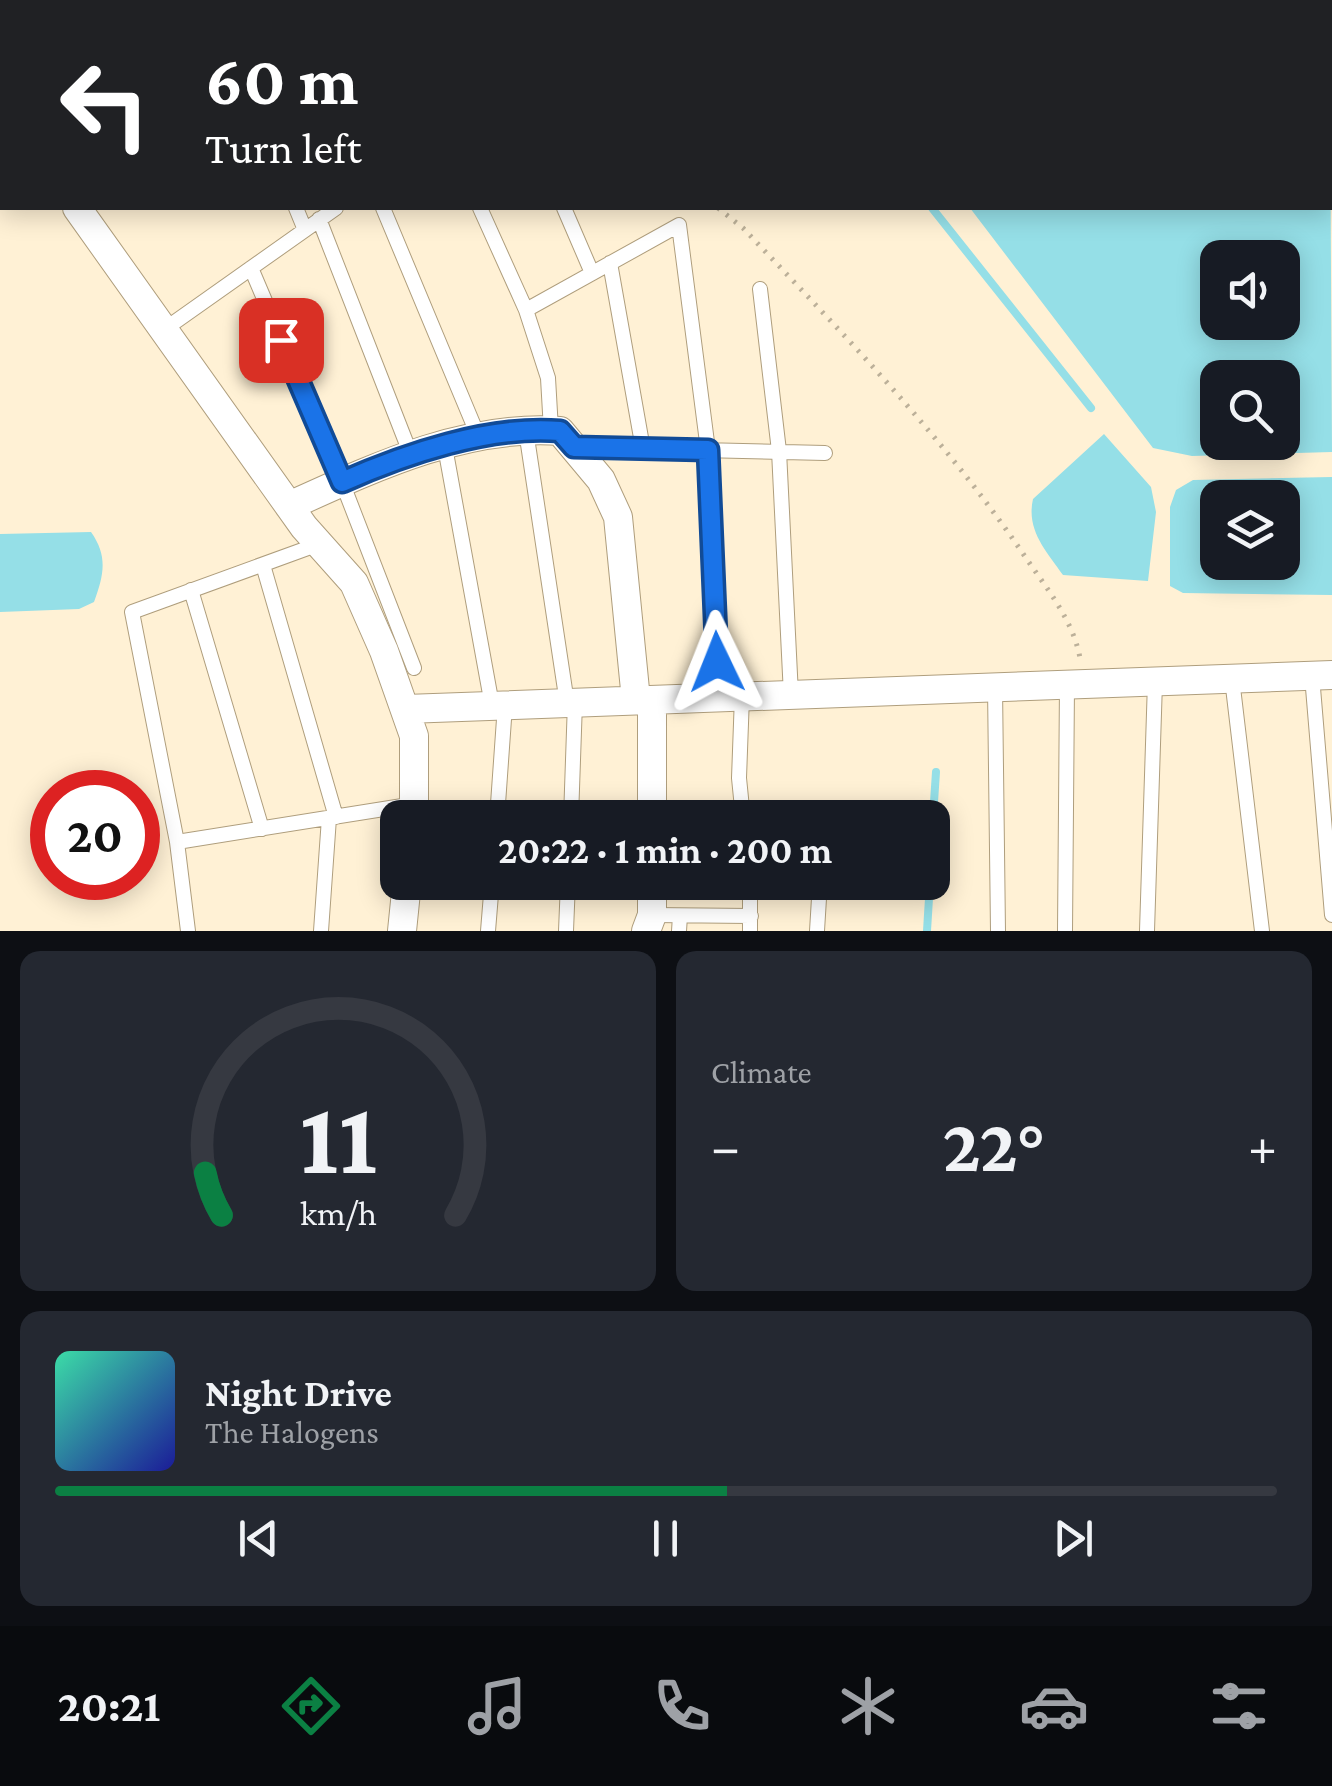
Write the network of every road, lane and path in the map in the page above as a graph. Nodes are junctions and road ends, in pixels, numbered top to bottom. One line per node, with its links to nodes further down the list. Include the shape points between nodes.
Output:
1 (78, 210): 15 (street)
2 (297, 210): 9 (lane)
3 (333, 210): 8 (lane)
4 (384, 210): 17 (lane)
5 (481, 210): 14 (lane)
6 (565, 210): 12 (lane)
7 (720, 210): 33 (path, via 905,400 992,506 1066,618 1079,649)
8 (319, 220): 9 (lane); 23 (lane)
9 (305, 230): 11 (lane)
10 (610, 263): 12 (lane); 19 (lane); 20 (lane, via 679,225)
11 (251, 268): 15 (lane); 24 (lane)
12 (592, 273): 14 (lane)
13 (760, 289): 21 (lane)
14 (526, 310): 16 (lane, via 548,378)
15 (165, 329): 25 (street)
16 (550, 436): 17 (street); 19 (lane); 37 (street, via 602,480 618,518); 38 (lane)
17 (479, 438): 18 (street)
18 (445, 446): 23 (street); 39 (lane)
19 (643, 448): 20 (lane)
20 (708, 450): 21 (lane); 36 (lane)
21 (779, 452): 22 (lane); 35 (lane)
22 (825, 453)
23 (411, 454): 24 (street)
24 (342, 482): 25 (street); 29 (lane)
25 (289, 506): 26 (street)
26 (319, 544): 27 (lane); 40 (street, via 354,583)
27 (263, 564): 28 (lane); 47 (lane)
28 (191, 590): 48 (lane); 49 (lane, via 132,612)
29 (414, 668)
30 (1322, 676): 31 (street); 54 (lane)
31 (1232, 679): 32 (street); 66 (lane)
32 (1154, 682): 33 (street); 65 (lane)
33 (1076, 684): 34 (street); 64 (lane)
34 (996, 687): 35 (street); 63 (lane)
35 (791, 694): 36 (street)
36 (730, 697): 37 (street); 45 (lane)
37 (644, 700): 38 (street); 44 (street)
38 (571, 703): 39 (street); 43 (lane)
39 (498, 705): 40 (street); 42 (lane)
40 (406, 709): 41 (street, via 414,736)
41 (415, 800)
42 (496, 800)
43 (571, 800)
44 (651, 800)
45 (741, 800)
46 (380, 814): 47 (lane)
47 (332, 817): 48 (lane); 58 (lane)
48 (262, 828): 49 (lane)
49 (177, 842): 57 (lane)
50 (406, 900): 59 (street)
51 (491, 900): 60 (lane)
52 (567, 900): 61 (lane)
53 (819, 900): 62 (lane)
54 (1332, 915)
55 (664, 923): 56 (lane)
56 (750, 924)
57 (188, 931)
58 (322, 931)
59 (402, 931)
60 (488, 931)
61 (566, 931)
62 (817, 931)
63 (998, 931)
64 (1065, 931)
65 (1146, 931)
66 (1262, 931)

